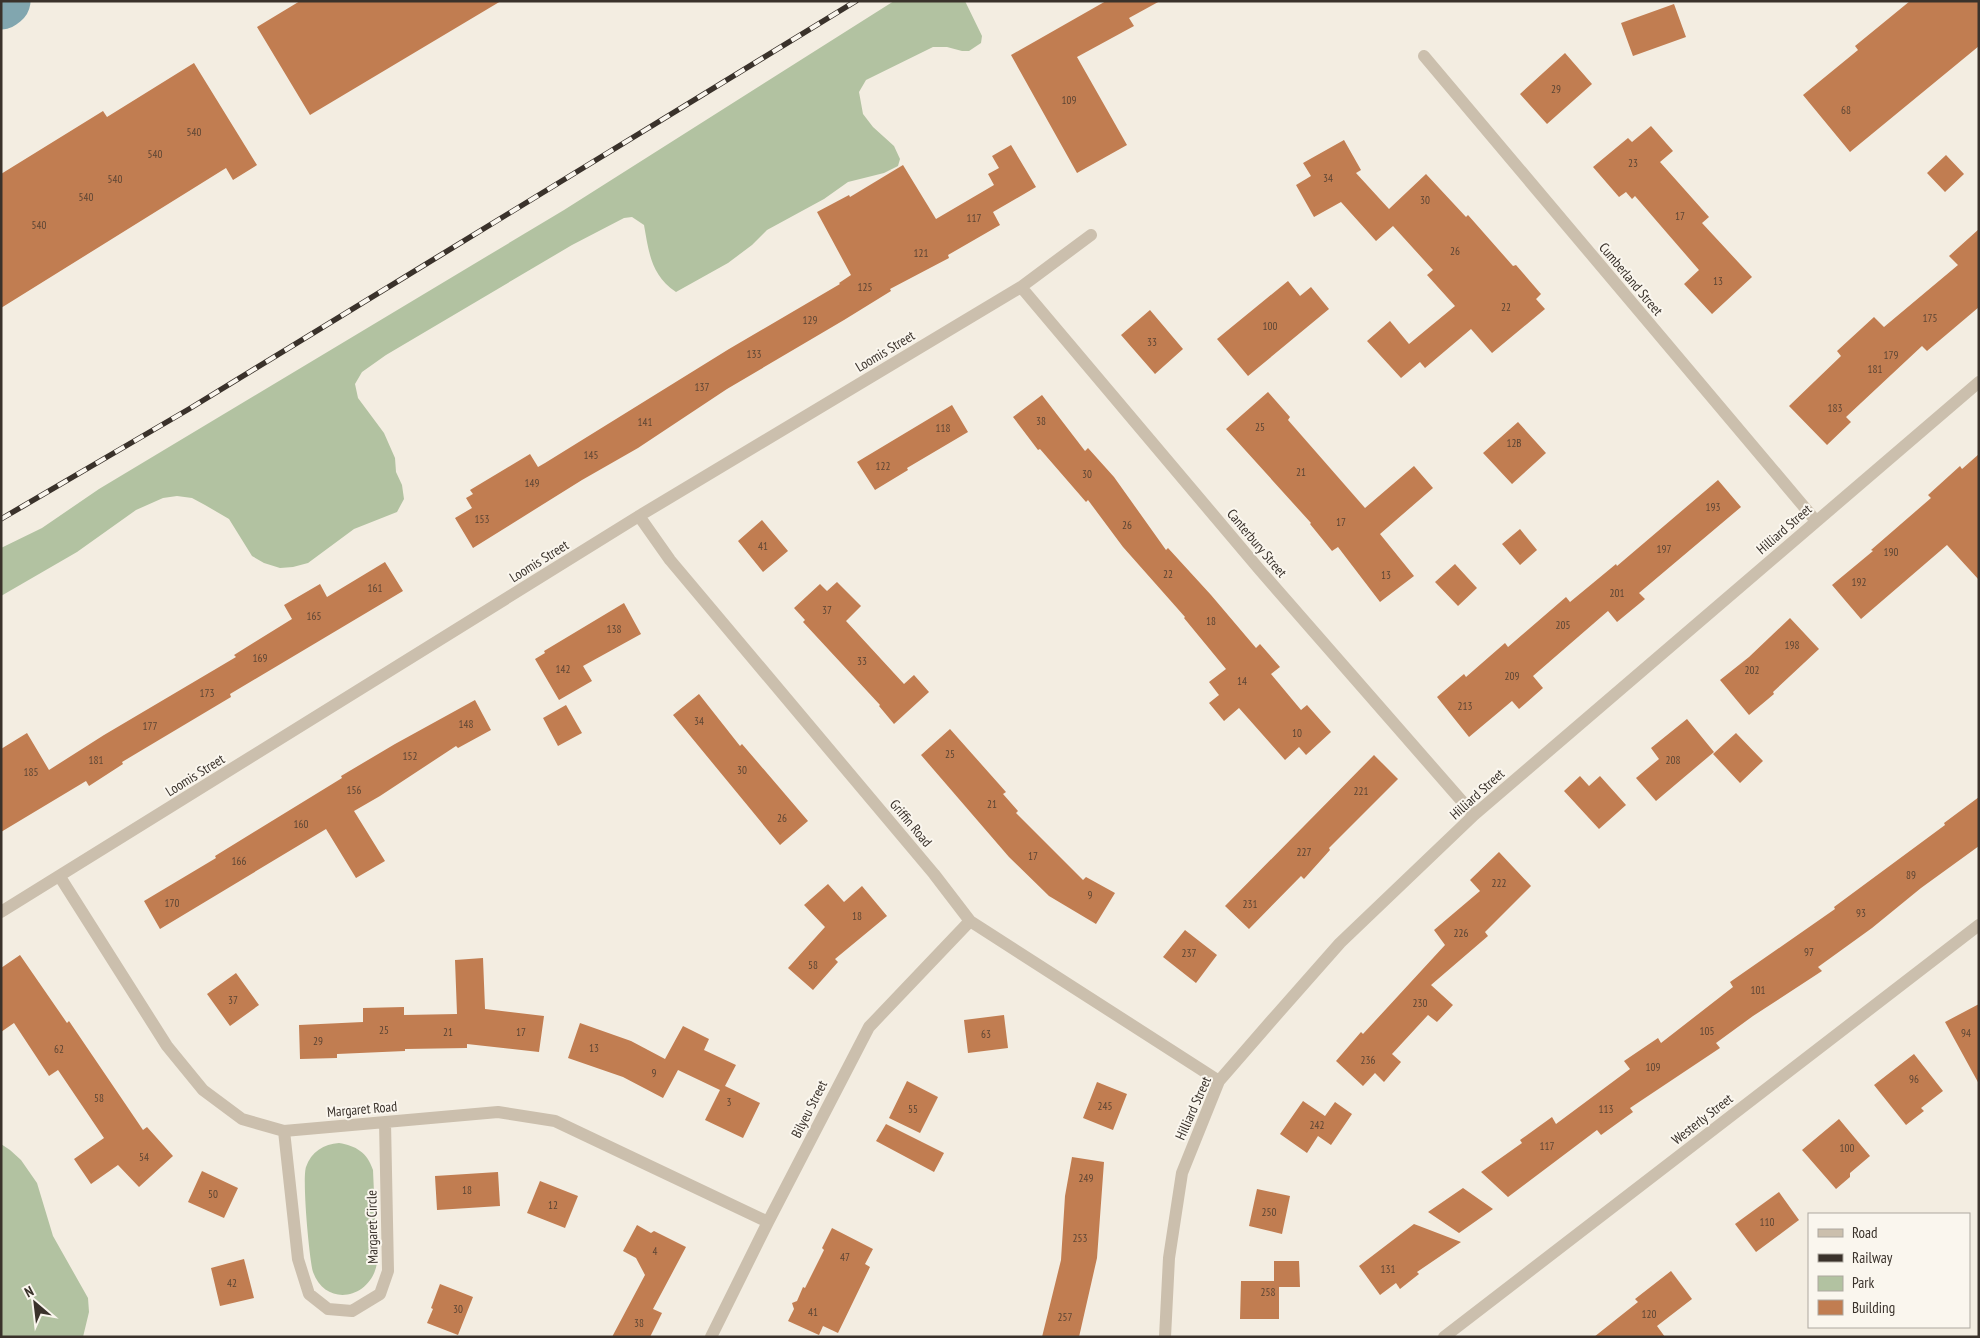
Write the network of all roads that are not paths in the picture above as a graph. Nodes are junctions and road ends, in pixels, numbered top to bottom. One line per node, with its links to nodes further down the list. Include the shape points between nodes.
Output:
1 (1424, 56): 6 (street, Cumberland Street)
2 (1091, 235): 3 (street, Loomis Street)
3 (1021, 287): 5 (street, Loomis Street); 7 (street, Canterbury Street)
4 (1979, 382): 6 (street, Hilliard Street)
5 (639, 516): 8 (street, Loomis Street); 10 (street, Griffin Road, via 670,560)
6 (1816, 521): 7 (street, Hilliard Street)
7 (1474, 815): 12 (street, Hilliard Street, via 1340,944)
8 (60, 877): 9 (street, Loomis Street); 14 (street, Margaret Road, via 167,1046 203,1090 242,1119)
9 (1, 912)
10 (970, 921): 12 (street, Griffin Road); 15 (street, Bilyeu Street, via 869,1027)
11 (1979, 925): 18 (street, Westerly Street)
12 (1219, 1081): 17 (street, Hilliard Street, via 1182,1173 1169,1258)
13 (385, 1122): 14 (street, Margaret Road); 14 (street, Margaret Circle, via 388,1271 380,1294 352,1311 328,1309 309,1294 298,1259); 15 (street, Margaret Road, via 498,1112 555,1122)
14 (284, 1131)
15 (768, 1222): 16 (street, Bilyeu Street)
16 (711, 1337)
17 (1165, 1337)
18 (1444, 1337)

